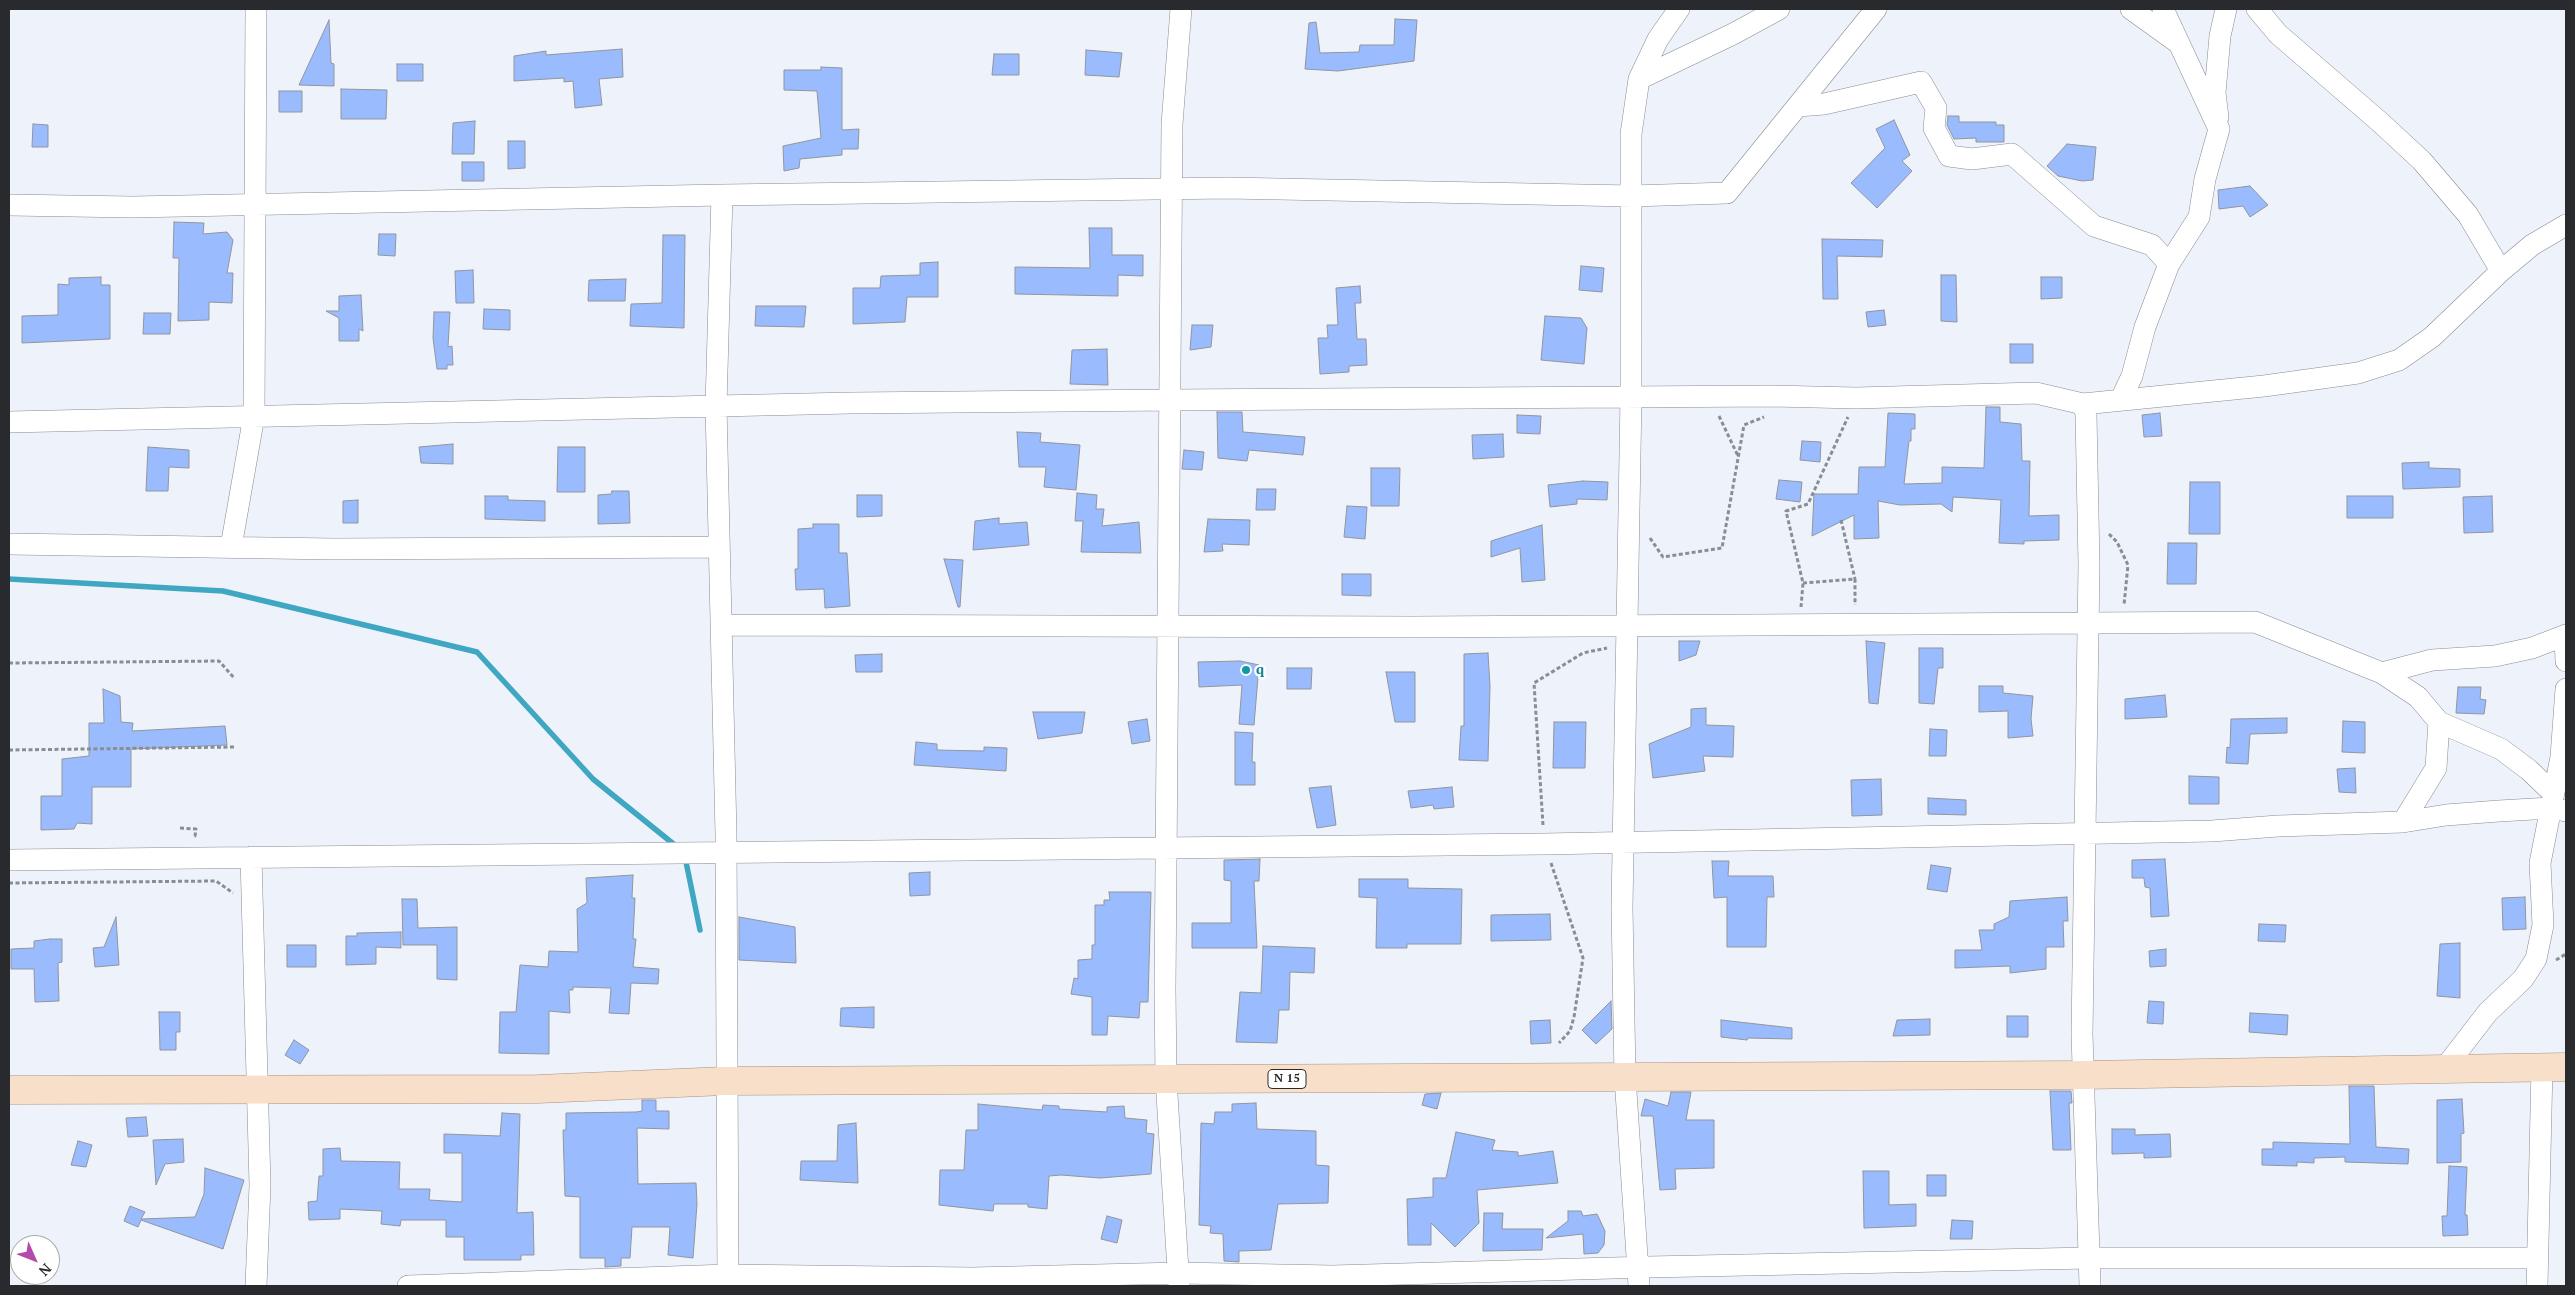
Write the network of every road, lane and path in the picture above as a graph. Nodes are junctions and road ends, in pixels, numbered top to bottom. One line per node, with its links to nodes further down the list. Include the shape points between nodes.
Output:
1 (256, 9): 17 (street)
2 (1181, 9): 14 (street, via 1172,124)
3 (1678, 9): 11 (street, via 1658,39)
4 (1779, 9): 11 (street)
5 (1876, 9): 12 (street)
6 (2131, 9): 10 (street)
7 (2163, 9): 10 (street)
8 (2226, 9): 13 (street, via 2215,93)
9 (2256, 9): 21 (street, via 2278,34 2422,161 2468,216)
10 (2177, 42): 13 (street)
11 (1639, 79): 16 (street, via 1631,134)
12 (1798, 106): 16 (street, via 1727,193); 20 (street, via 1824,104 1921,82 1936,108 1934,128 1949,156 1972,159 2012,154 2094,226 2152,245)
13 (2219, 129): 20 (street, via 2199,217)
14 (1172, 189): 15 (street); 16 (street); 26 (street)
15 (722, 195): 17 (street); 28 (street)
16 (1632, 196): 23 (street)
17 (256, 204): 18 (street); 30 (street)
18 (9, 205)
19 (2566, 225): 21 (street, via 2532,245)
20 (2169, 264): 25 (street, via 2132,376)
21 (2500, 271): 25 (street, via 2432,337 2399,360 2339,376)
22 (1710, 396): 23 (street); 24 (street); 32 (path)
23 (1631, 397): 26 (street); 47 (street)
24 (1856, 398): 27 (street, via 2036,393); 40 (path, via 1808,504 1786,511)
25 (2121, 399): 27 (street)
26 (1170, 400): 28 (street); 46 (street)
27 (2083, 404): 33 (street, via 2086,414)
28 (716, 406): 30 (street); 38 (street)
29 (1771, 414): 32 (path, via 1744,425)
30 (254, 416): 31 (street); 37 (street)
31 (9, 422)
32 (1738, 457): 35 (path, via 1722,548 1663,556)
33 (2088, 512): 41 (path, via 2117,542 2128,565); 42 (street)
34 (1841, 520): 39 (path)
35 (1648, 536)
36 (9, 544): 37 (street)
37 (231, 547): 38 (street)
38 (719, 547): 45 (street)
39 (1855, 579): 40 (path); 44 (path)
40 (1804, 583): 43 (path)
41 (2122, 622): 42 (street); 51 (street, via 2255,622)
42 (2087, 623): 44 (street); 60 (street)
43 (1799, 624): 44 (street); 47 (street)
44 (1856, 624)
45 (721, 625): 46 (street); 64 (street)
46 (1168, 626): 47 (street); 63 (street)
47 (1627, 626): 62 (street)
48 (2566, 636): 49 (street); 51 (street, via 2495,656 2432,660)
49 (2566, 661)
50 (9, 663): 52 (path, via 219,661)
51 (2382, 673): 54 (street, via 2418,697)
52 (236, 678)
53 (2566, 689): 57 (street)
54 (2439, 722): 57 (street, via 2501,749 2529,770); 58 (street, via 2436,768)
55 (235, 747): 56 (path)
56 (9, 750)
57 (2557, 804): 58 (street); 70 (street, via 2540,863 2543,925 2536,959 2523,979 2488,1012)
58 (2403, 822): 60 (street)
59 (180, 828): 61 (path, via 196,829 195,836)
60 (2085, 833): 62 (street); 71 (street)
61 (187, 836)
62 (1624, 841): 63 (street); 72 (street)
63 (1166, 847): 64 (street); 73 (street)
64 (726, 852): 65 (street); 74 (street)
65 (251, 857): 66 (street); 75 (street)
66 (9, 860)
67 (9, 883): 68 (path, via 216,881)
68 (233, 894)
69 (2554, 1067): 70 (main road, N 15); 78 (street)
70 (2444, 1069): 71 (main road, N 15)
71 (2083, 1076): 72 (main road, N 15); 77 (street)
72 (1625, 1077): 73 (main road, N 15); 79 (street)
73 (1166, 1079): 74 (main road, N 15); 80 (street)
74 (725, 1081): 75 (main road, N 15, via 538,1089); 81 (street)
75 (256, 1088): 76 (main road, N 15); 82 (street, via 260,1185)
76 (9, 1090)
77 (2090, 1258): 78 (street); 79 (street); 84 (street)
78 (2536, 1258): 85 (street)
79 (1639, 1277): 80 (street, via 1332,1276)
80 (1179, 1280): 81 (street)
81 (728, 1281): 83 (street)
82 (256, 1286)
83 (408, 1286)
84 (2090, 1286)
85 (2536, 1286)

